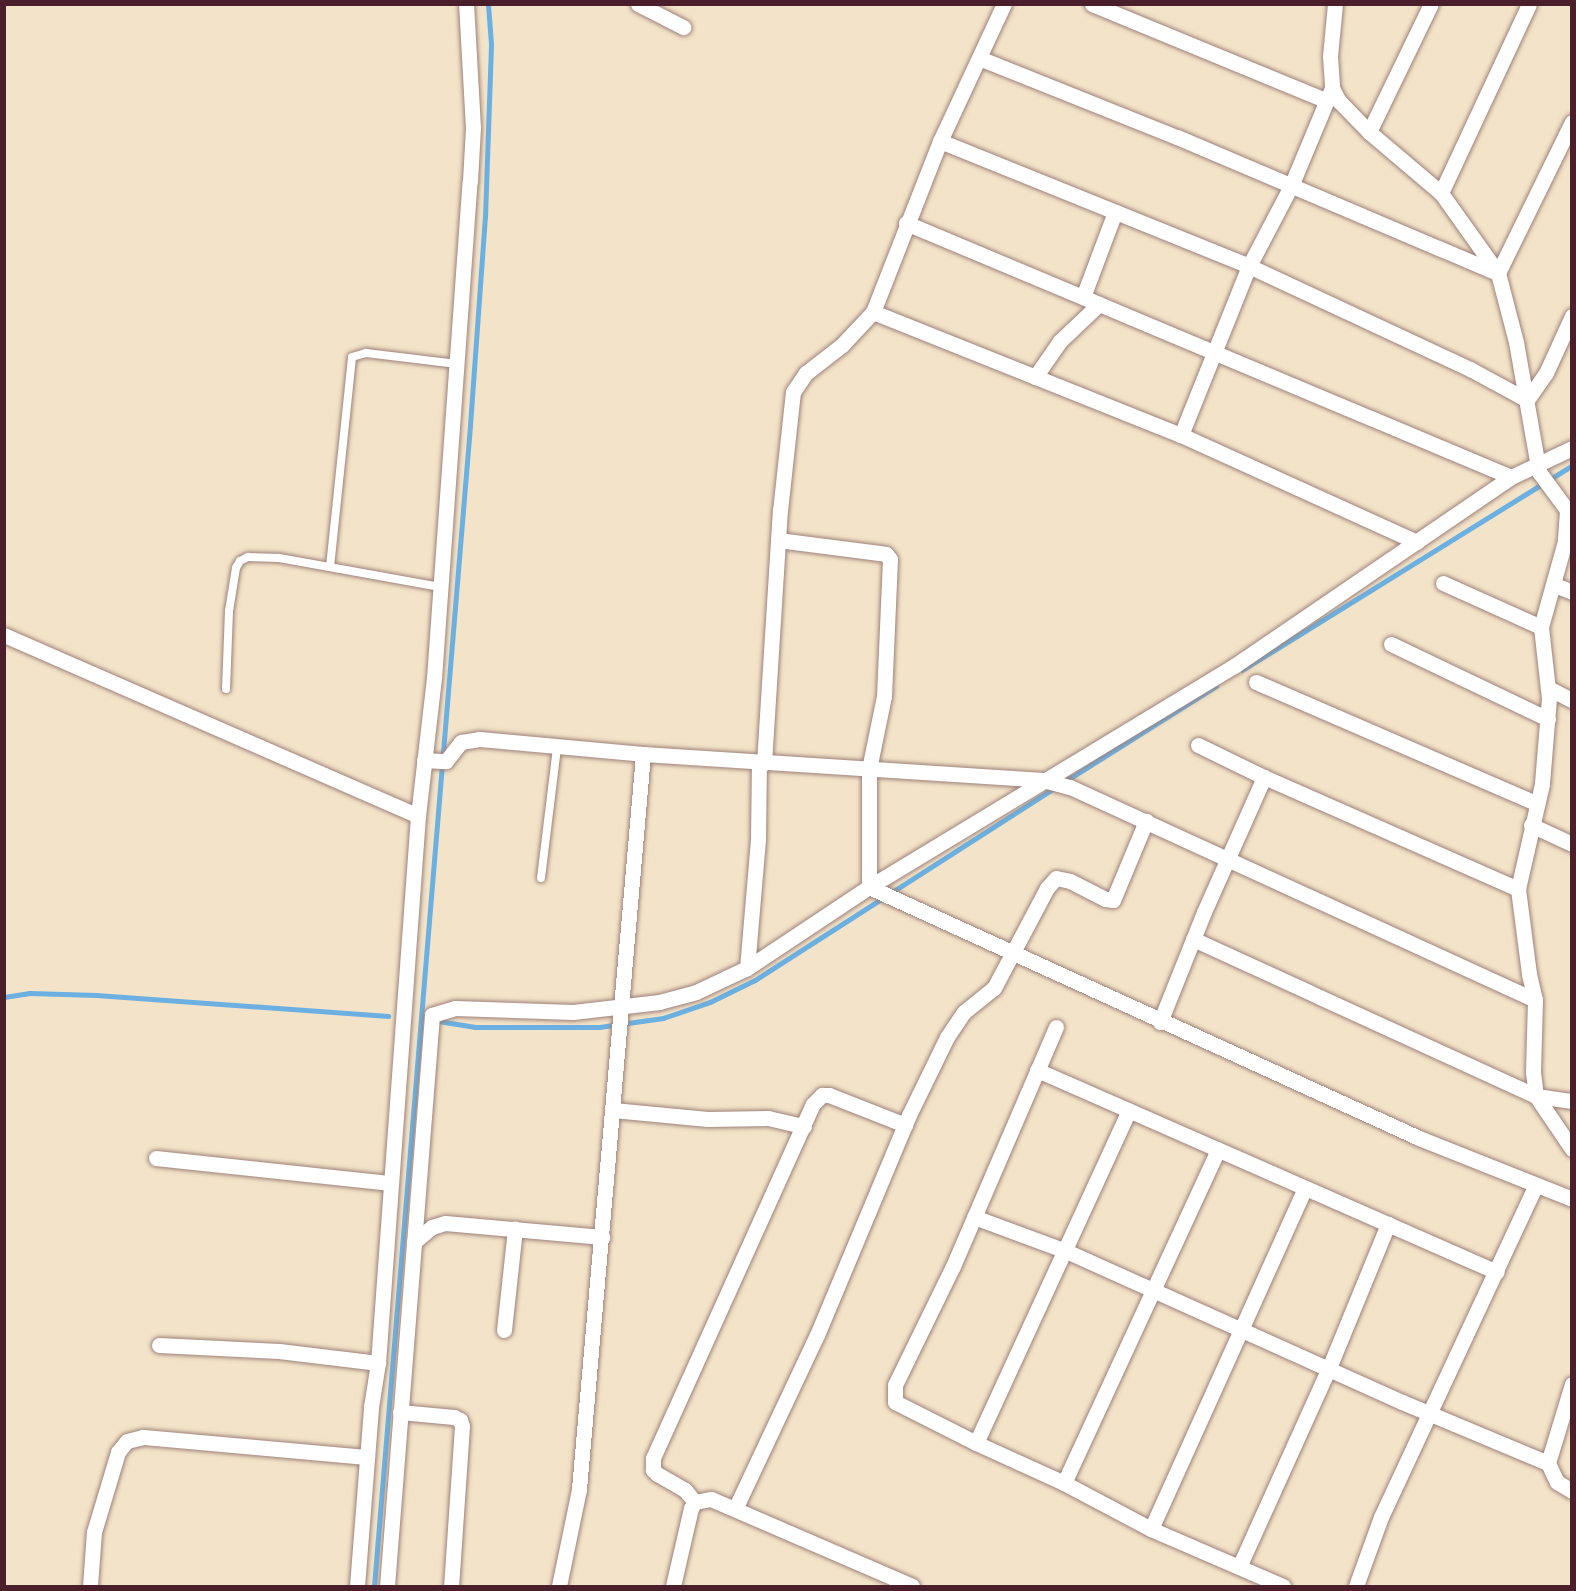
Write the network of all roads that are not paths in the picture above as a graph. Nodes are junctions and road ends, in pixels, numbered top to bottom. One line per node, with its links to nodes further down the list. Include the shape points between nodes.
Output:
1 (466, 4): 26 (street, via 473,128)
2 (638, 4): 8 (street)
3 (1004, 4): 10 (street)
4 (1092, 4): 11 (street)
5 (1431, 4): 13 (street)
6 (1529, 4): 16 (street)
7 (1334, 5): 11 (street)
8 (664, 10): 9 (street)
9 (683, 27)
10 (979, 58): 14 (street); 15 (street)
11 (1329, 95): 13 (street); 15 (street)
12 (1572, 122): 20 (street)
13 (1369, 132): 16 (street)
14 (940, 141): 17 (street); 18 (street)
15 (1291, 186): 19 (street); 20 (street)
16 (1441, 193): 20 (street)
17 (1115, 212): 19 (street); 21 (street)
18 (906, 223): 21 (street); 23 (street)
19 (1249, 266): 25 (street); 28 (street, via 1470,369)
20 (1498, 273): 28 (street, via 1506,294)
21 (1083, 297): 22 (street)
22 (1099, 304): 25 (street); 27 (street, via 1060,341)
23 (873, 312): 27 (street); 34 (street, via 842,345 806,373 793,392)
24 (1572, 316): 28 (street, via 1546,373)
25 (1215, 353): 29 (street); 32 (street)
26 (457, 364): 36 (lane, via 366,353 352,357); 39 (street)
27 (1035, 377): 29 (street)
28 (1527, 400): 31 (street)
29 (1181, 435): 35 (street)
30 (1572, 448): 31 (street)
31 (1539, 469): 32 (street); 33 (street)
32 (1511, 477): 35 (street)
33 (1569, 515): 38 (street)
34 (778, 540): 53 (street); 54 (street, via 886,554 890,559 884,696)
35 (1417, 543): 56 (street, via 1224,672)
36 (330, 567): 39 (lane); 46 (lane, via 257,555 240,561 229,612)
37 (1443, 583): 41 (street)
38 (1555, 585): 40 (street); 41 (street)
39 (440, 587): 52 (street, via 434,678)
40 (1572, 592)
41 (1541, 627): 45 (street)
42 (4, 635): 58 (street)
43 (1391, 644): 48 (street)
44 (1256, 682): 57 (street)
45 (1548, 688): 47 (street); 48 (street)
46 (226, 689)
47 (1572, 700)
48 (1548, 719): 57 (street, via 1542,784)
49 (1198, 745): 55 (street)
50 (557, 748): 51 (street); 52 (street, via 467,740); 63 (lane)
51 (643, 754): 53 (street); 70 (street)
52 (435, 761): 58 (street)
53 (761, 763): 54 (street); 68 (street)
54 (869, 769): 56 (street); 65 (street)
55 (1264, 777): 62 (street); 64 (street)
56 (1049, 782): 59 (street, via 1070,787); 65 (street)
57 (1536, 803): 60 (street)
58 (418, 816): 83 (street)
59 (1146, 821): 62 (street); 67 (street, via 1113,900 1056,878)
60 (1531, 825): 61 (street); 64 (street)
61 (1572, 844)
62 (1229, 859): 66 (street); 69 (street)
63 (541, 878)
64 (1518, 889): 69 (street)
65 (879, 892): 67 (street); 68 (street)
66 (1193, 939): 71 (street); 74 (street)
67 (1013, 953): 71 (street); 78 (street, via 994,988 972,1004 956,1024)
68 (747, 968): 70 (street, via 696,992 659,1002)
69 (1535, 1000): 74 (street)
70 (620, 1022): 76 (street); 91 (street, via 573,1012 455,1008 432,1014)
71 (1160, 1022): 84 (street, via 1419,1138)
72 (1056, 1027): 73 (street)
73 (1037, 1070): 77 (street); 87 (street)
74 (1536, 1096): 75 (street); 80 (street)
75 (1572, 1101)
76 (613, 1110): 79 (street, via 708,1119 768,1118); 90 (street)
77 (1129, 1111): 81 (street); 92 (street)
78 (905, 1125): 79 (street, via 822,1095 813,1104); 109 (street, via 817,1335)
79 (804, 1126): 108 (street, via 653,1458 653,1470 685,1490)
80 (1572, 1149)
81 (1218, 1150): 85 (street); 94 (street)
82 (156, 1158): 83 (street)
83 (391, 1183): 98 (street)
84 (1536, 1185): 86 (street); 93 (street)
85 (1305, 1188): 88 (street); 96 (street)
86 (1572, 1199)
87 (974, 1217): 92 (street); 103 (street, via 894,1394 900,1406)
88 (1388, 1224): 93 (street); 99 (street)
89 (514, 1229): 90 (street); 91 (street, via 445,1223 432,1227); 95 (street)
90 (602, 1238): 116 (street, via 579,1489)
91 (414, 1242): 101 (street)
92 (1066, 1251): 94 (street); 103 (street)
93 (1497, 1272): 102 (street)
94 (1155, 1290): 96 (street); 106 (street)
95 (504, 1330)
96 (1243, 1330): 99 (street); 110 (street)
97 (159, 1345): 98 (street, via 279,1351)
98 (378, 1364): 104 (street)
99 (1329, 1368): 102 (street); 111 (street)
100 (1572, 1384): 105 (street)
101 (400, 1412): 114 (street); 115 (street, via 454,1417 462,1426)
102 (1431, 1413): 105 (street); 120 (street, via 1381,1517)
103 (976, 1443): 106 (street)
104 (367, 1457): 112 (street, via 143,1437 128,1441 118,1452 94,1532); 113 (street)
105 (1548, 1463): 107 (street, via 1557,1482)
106 (1064, 1483): 110 (street)
107 (1572, 1491)
108 (695, 1502): 109 (street, via 711,1499); 117 (street)
109 (735, 1509): 118 (street)
110 (1151, 1529): 111 (street)
111 (1239, 1567): 119 (street)
112 (90, 1587)
113 (357, 1587)
114 (387, 1587)
115 (450, 1587)
116 (559, 1587)
117 (673, 1587)
118 (912, 1587)
119 (1283, 1587)
120 (1356, 1587)

